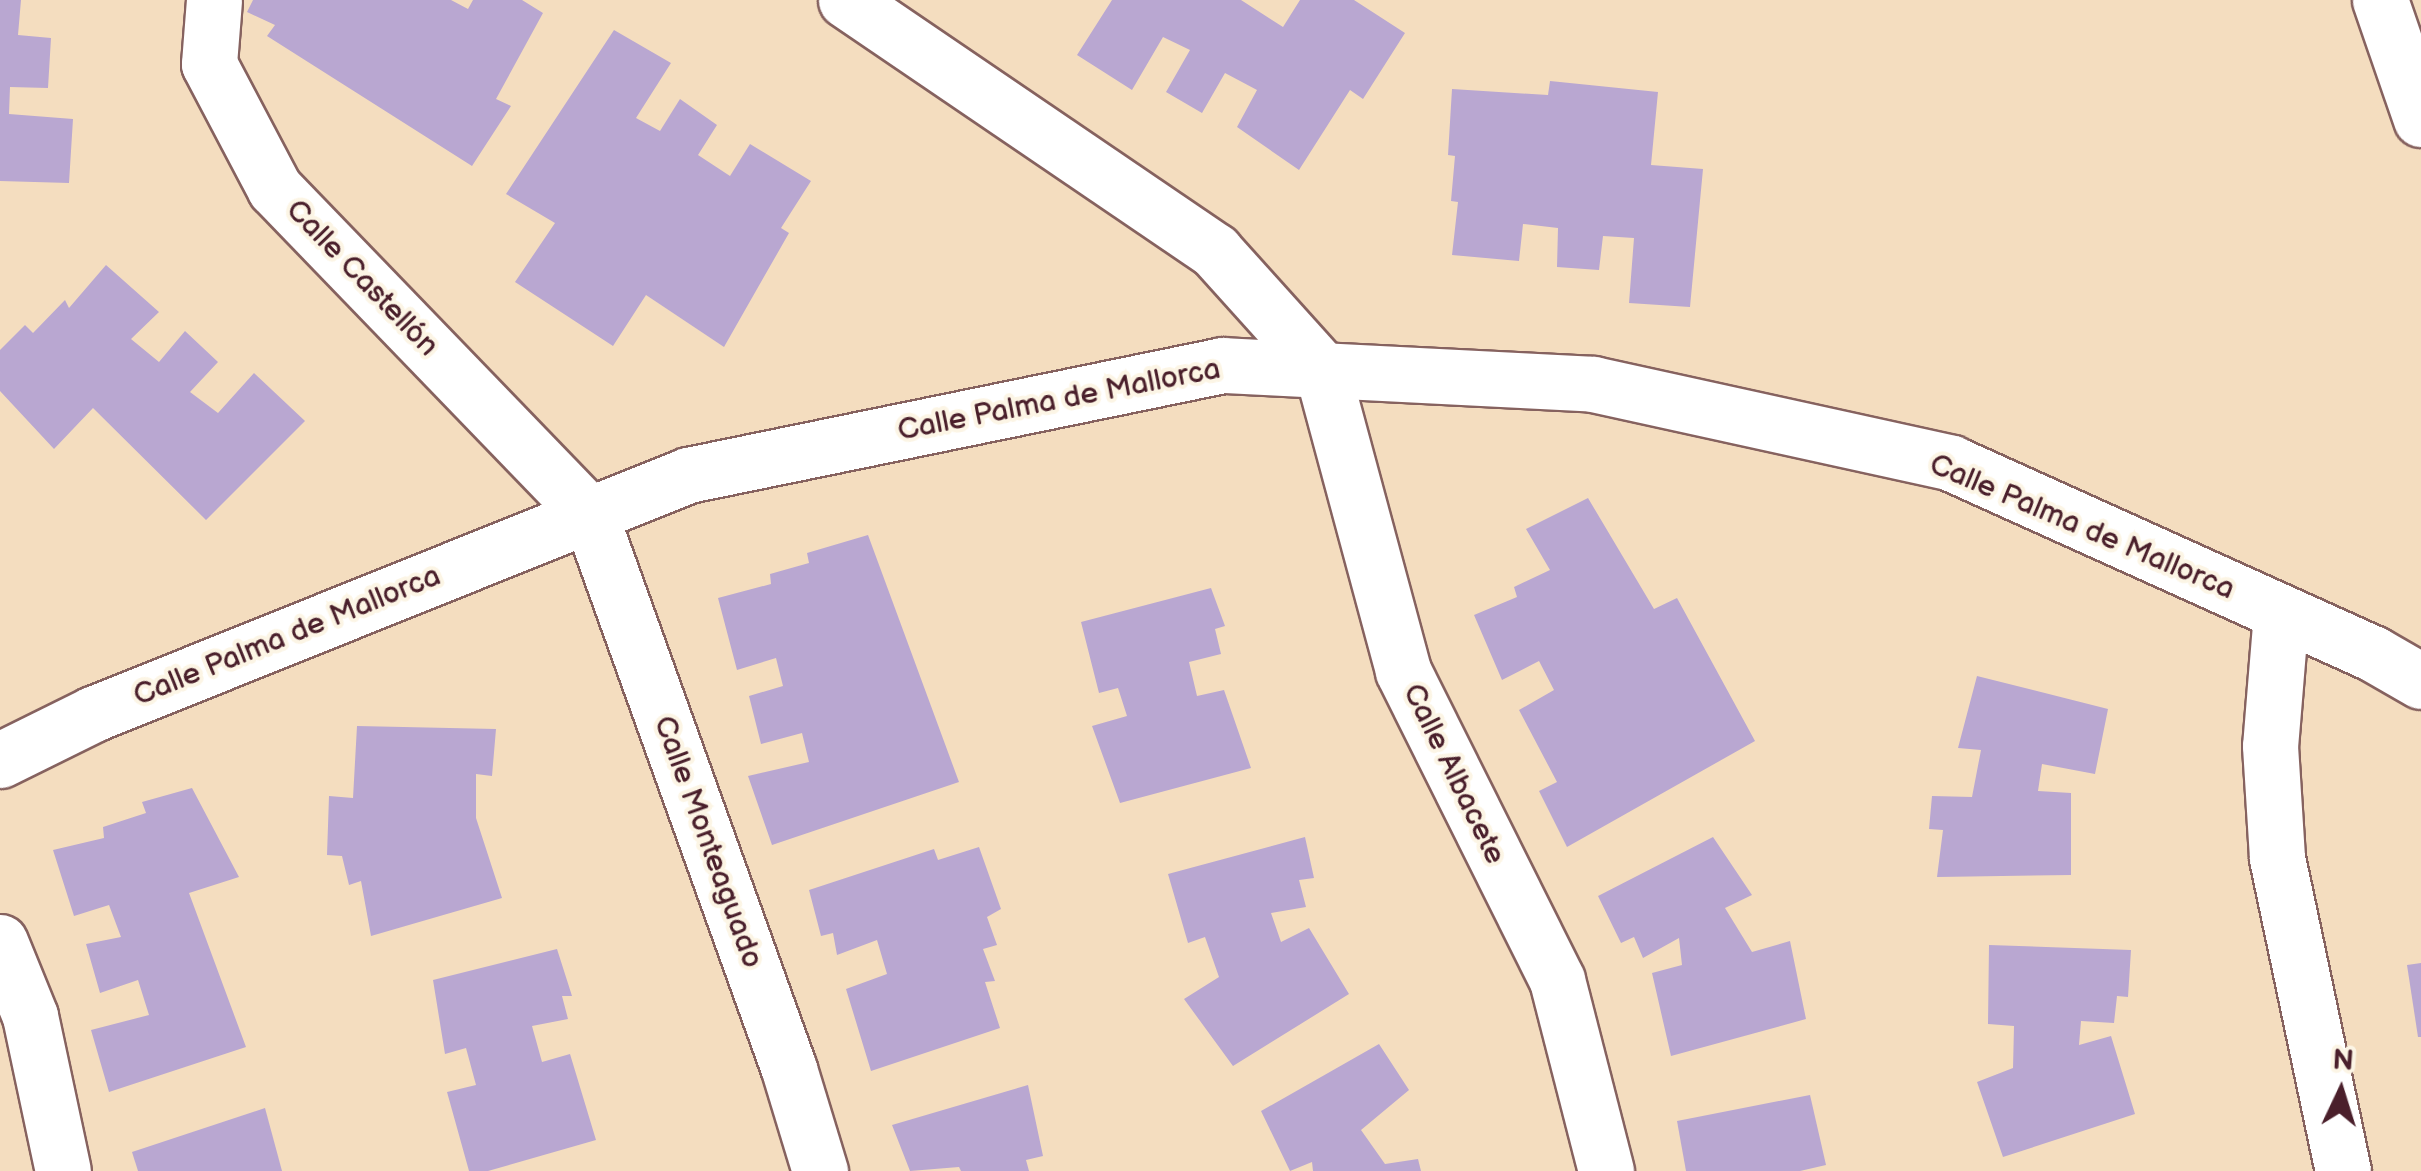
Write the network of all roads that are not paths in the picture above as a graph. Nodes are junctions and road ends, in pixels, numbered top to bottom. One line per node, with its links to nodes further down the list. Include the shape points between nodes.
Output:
1 (214, 0): 6 (street, Calle Castellón, via 209,64 275,189)
2 (846, 0): 5 (street, via 1215,251)
3 (2380, 0): 4 (street)
4 (2421, 119)
5 (1322, 370): 6 (street, Calle Palma de Mallorca, via 1223,365 688,476); 7 (street, Calle Palma de Mallorca, via 1594,384 1950,463); 13 (street, Calle Albacete, via 1403,670 1556,980)
6 (590, 514): 9 (street, Calle Palma de Mallorca, via 93,714); 12 (street, Calle Monteaguado, via 790,1069)
7 (2281, 613): 8 (street, Calle Palma de Mallorca); 14 (street, via 2270,746 2277,858)
8 (2421, 681)
9 (0, 760)
10 (0, 942): 11 (street, via 30,1016)
11 (63, 1171)
12 (820, 1171)
13 (1606, 1171)
14 (2343, 1171)

